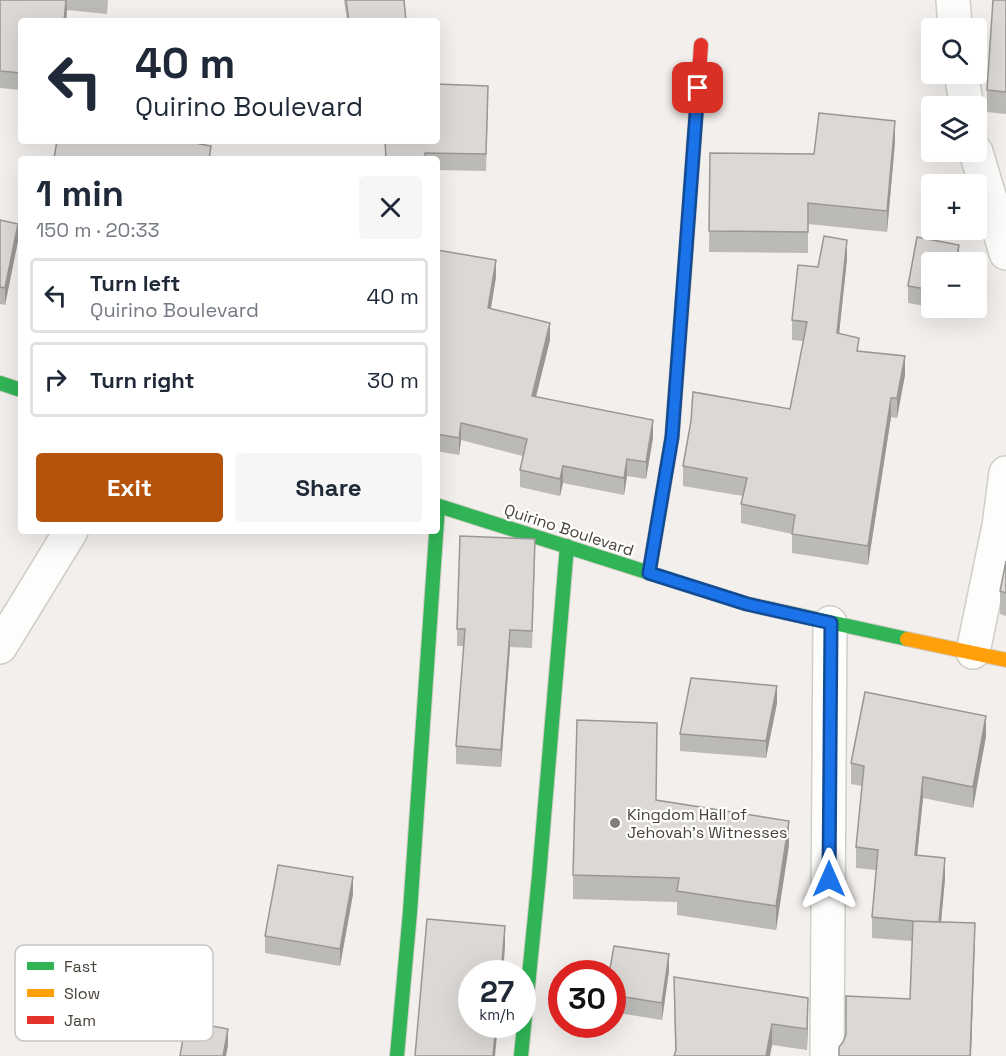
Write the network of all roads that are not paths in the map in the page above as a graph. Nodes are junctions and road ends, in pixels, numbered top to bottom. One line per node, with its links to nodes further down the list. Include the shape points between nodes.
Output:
1 (953, 0): 2 (street)
2 (954, 18)
3 (701, 45): 13 (street, via 672,437)
4 (979, 162): 5 (street)
5 (1006, 249)
6 (0, 383): 7 (street)
7 (18, 389)
8 (1006, 474): 16 (street)
9 (440, 507): 12 (street, Quirino Boulevard)
10 (68, 534): 15 (street)
11 (435, 534): 18 (street)
12 (567, 546): 13 (street, Quirino Boulevard); 19 (street)
13 (649, 573): 14 (street, Quirino Boulevard, via 747,604)
14 (831, 623): 16 (street, Quirino Boulevard); 20 (street)
15 (0, 647)
16 (973, 652): 17 (street, Quirino Boulevard)
17 (1006, 660)
18 (397, 1056)
19 (521, 1056)
20 (827, 1056)

